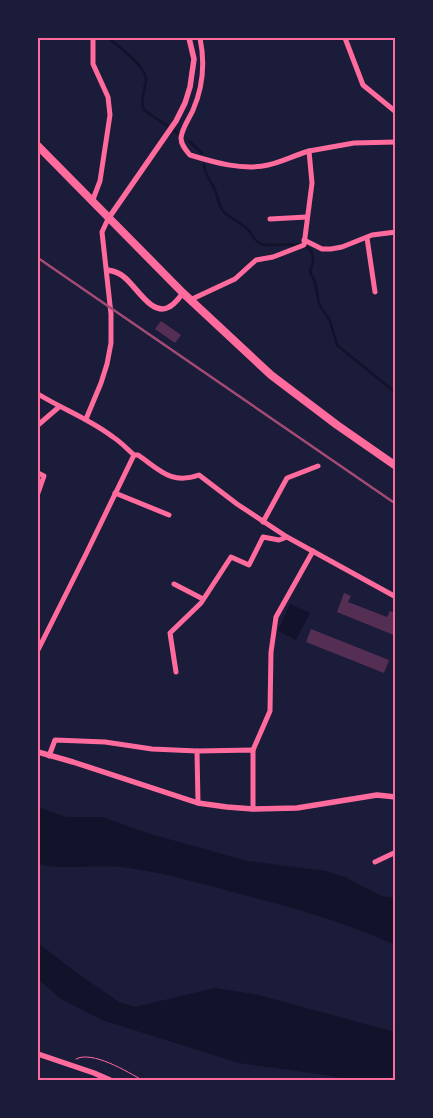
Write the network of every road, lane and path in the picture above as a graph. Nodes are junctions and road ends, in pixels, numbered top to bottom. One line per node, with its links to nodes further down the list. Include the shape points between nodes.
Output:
1 (93, 38): 9 (street, via 93,64 108,97 110,115 100,181)
2 (189, 38): 11 (street, via 194,59 185,103)
3 (200, 38): 8 (street, via 202,79 181,141 190,155 254,167)
4 (345, 38): 5 (street, via 363,85)
5 (396, 112)
6 (396, 142): 8 (street, via 354,143)
7 (38, 146): 9 (highway)
8 (309, 151): 10 (street, via 312,183)
9 (92, 202): 11 (highway)
10 (307, 217): 12 (street); 15 (street)
11 (108, 219): 16 (street, via 102,232); 18 (highway)
12 (270, 219)
13 (396, 232): 14 (street)
14 (367, 238): 15 (street, via 342,248 322,249); 17 (street)
15 (304, 240): 19 (street, via 304,245 256,260 235,279)
16 (106, 270): 18 (street, via 124,276 154,307 168,308); 22 (street, via 112,343)
17 (375, 292)
18 (183, 293): 19 (highway)
19 (190, 300): 26 (highway, via 271,375)
20 (38, 394): 21 (street)
21 (59, 407): 22 (street); 23 (street)
22 (86, 420): 24 (street)
23 (38, 425)
24 (134, 455): 29 (street); 31 (street, via 171,477 186,479 199,475)
25 (318, 466): 31 (street, via 287,478)
26 (396, 466)
27 (38, 473): 28 (street, via 44,476)
28 (38, 493)
29 (115, 493): 30 (street); 37 (street)
30 (169, 515)
31 (263, 522): 32 (street)
32 (287, 537): 33 (street); 36 (street, via 280,540 263,537 249,565 232,557)
33 (313, 551): 35 (street); 40 (street, via 276,617 271,652 270,711)
34 (174, 584): 36 (street)
35 (396, 597)
36 (203, 600): 38 (street, via 170,633)
37 (38, 650)
38 (176, 672)
39 (197, 750): 40 (street); 42 (street, via 54,740); 44 (street)
40 (253, 750): 45 (street)
41 (38, 752): 42 (street)
42 (50, 756): 44 (street)
43 (396, 797): 45 (street, via 377,796 297,808)
44 (198, 803): 45 (street)
45 (253, 809)
46 (396, 852): 47 (street)
47 (374, 862)
48 (38, 1054): 49 (street)
49 (69, 1064): 50 (street); 51 (path, via 80,1057 93,1058 116,1065)
50 (110, 1080)
51 (142, 1080)

